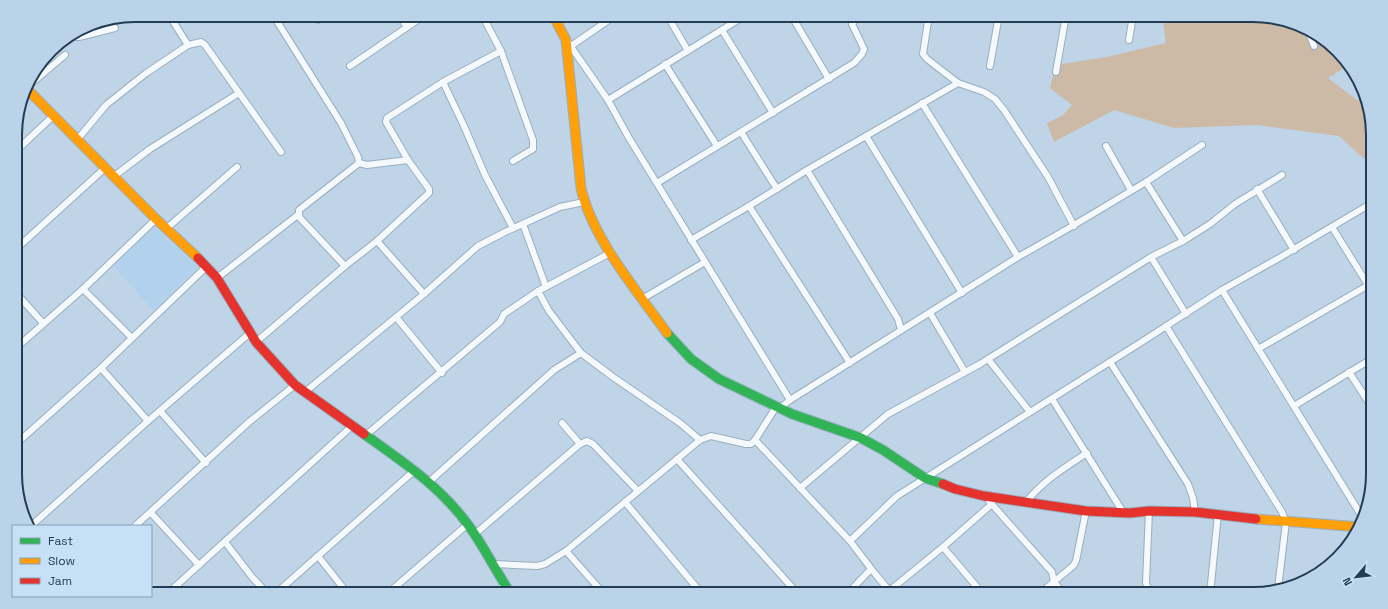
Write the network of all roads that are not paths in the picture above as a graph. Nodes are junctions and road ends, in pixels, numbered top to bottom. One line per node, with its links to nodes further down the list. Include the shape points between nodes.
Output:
1 (173, 22): 23 (street)
2 (277, 22): 52 (street, via 341,123)
3 (404, 22): 16 (street)
4 (414, 22): 16 (street)
5 (486, 22): 25 (street)
6 (557, 22): 22 (street)
7 (604, 22): 22 (street)
8 (670, 22): 26 (street)
9 (735, 22): 18 (street)
10 (795, 22): 33 (street)
11 (854, 22): 33 (street, via 852,24 864,49 862,54 854,63)
12 (928, 22): 35 (street, via 923,54)
13 (998, 22): 30 (street)
14 (1065, 22): 31 (street)
15 (1132, 22): 21 (street)
16 (407, 27): 29 (street)
17 (115, 28): 19 (street)
18 (722, 30): 26 (street); 40 (street)
19 (82, 35)
20 (1311, 37): 24 (street)
21 (1129, 40)
22 (568, 43): 38 (street); 63 (street)
23 (188, 45): 37 (street, via 201,42 205,45); 44 (street, via 106,105)
24 (1314, 46)
25 (501, 51): 34 (street); 51 (street, via 533,140 532,149)
26 (688, 51): 28 (street)
27 (65, 55): 32 (street)
28 (665, 64): 38 (street); 47 (street)
29 (350, 66)
30 (990, 66)
31 (1056, 72)
32 (37, 79)
33 (829, 79): 40 (street)
34 (443, 82): 50 (street, via 387,118 386,122); 72 (street, via 485,175)
35 (958, 83): 39 (street); 69 (street, via 984,92 995,99 1004,110 1048,177)
36 (31, 93): 41 (street)
37 (239, 93): 49 (street); 57 (street, via 150,149)
38 (608, 100): 59 (street)
39 (922, 103): 43 (street); 79 (street)
40 (773, 113): 42 (street)
41 (53, 116): 44 (street); 45 (street)
42 (740, 132): 47 (street); 60 (street)
43 (866, 136): 55 (street); 91 (street)
44 (76, 140): 54 (street)
45 (22, 145)
46 (1202, 145): 58 (street)
47 (717, 146): 59 (street)
48 (1106, 146): 62 (street)
49 (281, 152)
50 (408, 160): 52 (street); 74 (street, via 429,189 429,193)
51 (513, 161)
52 (359, 163): 66 (street, via 299,210)
53 (237, 167): 71 (street)
54 (105, 168): 57 (street); 76 (street)
55 (808, 170): 60 (street); 98 (street)
56 (1282, 175): 61 (street)
57 (114, 178): 67 (street)
58 (1146, 182): 62 (street); 75 (street)
59 (656, 183): 73 (street)
60 (778, 188): 64 (street)
61 (1257, 189): 75 (street); 77 (street)
62 (1131, 190): 69 (street)
63 (584, 202): 68 (street, via 560,207); 78 (street)
64 (749, 206): 73 (street); 112 (street)
65 (1366, 207): 70 (street)
66 (298, 214): 83 (street); 84 (street)
67 (156, 219): 71 (street); 88 (street)
68 (523, 224): 72 (street); 87 (street)
69 (1074, 226): 79 (street)
70 (1332, 227): 77 (street); 85 (street)
71 (167, 228): 82 (street)
72 (513, 228): 92 (street, via 478,246)
73 (692, 240): 81 (street)
74 (377, 241): 83 (street); 92 (street)
75 (1182, 241): 80 (street)
76 (22, 244)
77 (1294, 250): 89 (street)
78 (610, 253): 87 (street); 94 (street)
79 (1018, 257): 91 (street)
80 (1151, 257): 96 (street); 109 (street)
81 (705, 262): 94 (street); 121 (street)
82 (207, 266): 84 (street); 104 (street)
83 (344, 266): 106 (street)
84 (217, 278): 103 (street)
85 (1366, 278)
86 (1366, 286): 107 (street)
87 (546, 287): 90 (street)
88 (83, 289): 99 (street); 104 (street)
89 (1222, 290): 96 (street); 107 (street)
90 (538, 291): 108 (street, via 549,311); 114 (street, via 504,314 500,322)
91 (962, 293): 95 (street)
92 (424, 294): 97 (street)
93 (22, 299): 99 (street)
94 (642, 299): 123 (street, via 669,336 690,359 719,379)
95 (930, 313): 100 (street); 115 (street)
96 (1186, 314): 101 (street)
97 (396, 317): 114 (street); 118 (street)
98 (898, 319): 100 (street); 102 (street)
99 (43, 323): 105 (street)
100 (909, 325): 102 (street)
101 (1166, 326): 110 (street); 154 (street)
102 (901, 330): 112 (street)
103 (250, 333): 106 (street); 124 (street)
104 (132, 338): 113 (street)
105 (22, 342)
106 (256, 342): 117 (street)
107 (1258, 349): 122 (street)
108 (581, 353): 132 (street); 140 (street, via 554,370)
109 (988, 359): 115 (street); 125 (street)
110 (1110, 362): 119 (street); 150 (street, via 1188,484)
111 (1366, 362): 116 (street)
112 (850, 363): 121 (street)
113 (101, 368): 126 (street); 131 (street)
114 (442, 372): 129 (street)
115 (966, 372): 130 (street, via 888,414)
116 (1349, 372): 120 (street); 122 (street)
117 (294, 384): 118 (street); 137 (street)
118 (304, 392): 128 (street)
119 (1052, 398): 125 (street); 135 (street)
120 (1366, 398)
121 (790, 400): 123 (street)
122 (1294, 406): 151 (street)
123 (778, 408): 130 (street); 133 (street)
124 (160, 411): 126 (street); 137 (street)
125 (1030, 412): 139 (street)
126 (148, 421): 155 (street)
127 (562, 423): 134 (street)
128 (352, 426): 129 (street); 161 (street)
129 (366, 436): 138 (street)
130 (862, 438): 139 (street); 141 (street)
131 (22, 439)
132 (700, 440): 133 (street, via 711,436 751,444); 136 (street)
133 (755, 440): 141 (street)
134 (580, 444): 142 (street, via 590,442); 159 (street)
135 (1088, 453): 145 (street, via 1047,479); 149 (street)
136 (677, 459): 142 (street); 179 (street)
137 (206, 463): 152 (street)
138 (415, 470): 140 (street); 164 (street)
139 (925, 478): 143 (street); 160 (street, via 897,496)
140 (430, 481): 156 (street)
141 (800, 488): 160 (street)
142 (638, 491): 144 (street)
143 (984, 496): 145 (street); 146 (street)
144 (625, 502): 163 (street); 178 (street)
145 (1026, 502): 148 (street)
146 (992, 504): 162 (street); 168 (street, via 1052,572)
147 (1149, 510): 149 (street); 150 (street); 186 (street)
148 (1086, 511): 149 (street); 168 (street, via 1076,561)
149 (1124, 512)
150 (1195, 512): 153 (street)
151 (1359, 512)
152 (151, 513): 157 (street); 166 (street)
153 (1218, 514): 154 (street); 187 (street)
154 (1286, 522): 158 (street); 169 (street)
155 (34, 523)
156 (468, 524): 159 (street); 175 (street)
157 (136, 525)
158 (1353, 527)
159 (475, 534): 165 (street)
160 (850, 541): 167 (street)
161 (226, 542): 166 (street); 172 (street)
162 (943, 547): 182 (street); 183 (street)
163 (566, 550): 165 (street, via 546,564 537,566); 177 (street)
164 (318, 556): 173 (street); 174 (street)
165 (494, 564): 170 (street)
166 (199, 565): 171 (street)
167 (871, 569): 180 (street); 181 (street)
168 (1054, 582): 184 (street); 185 (street)
169 (1278, 584)
170 (504, 585): 176 (street)
171 (175, 587)
172 (261, 587)
173 (283, 587)
174 (342, 587)
175 (395, 587)
176 (502, 587)
177 (598, 587)
178 (696, 587)
179 (792, 587)
180 (854, 587)
181 (887, 587)
182 (897, 587)
183 (977, 587)
184 (1047, 587)
185 (1058, 587)
186 (1148, 587)
187 (1211, 587)

